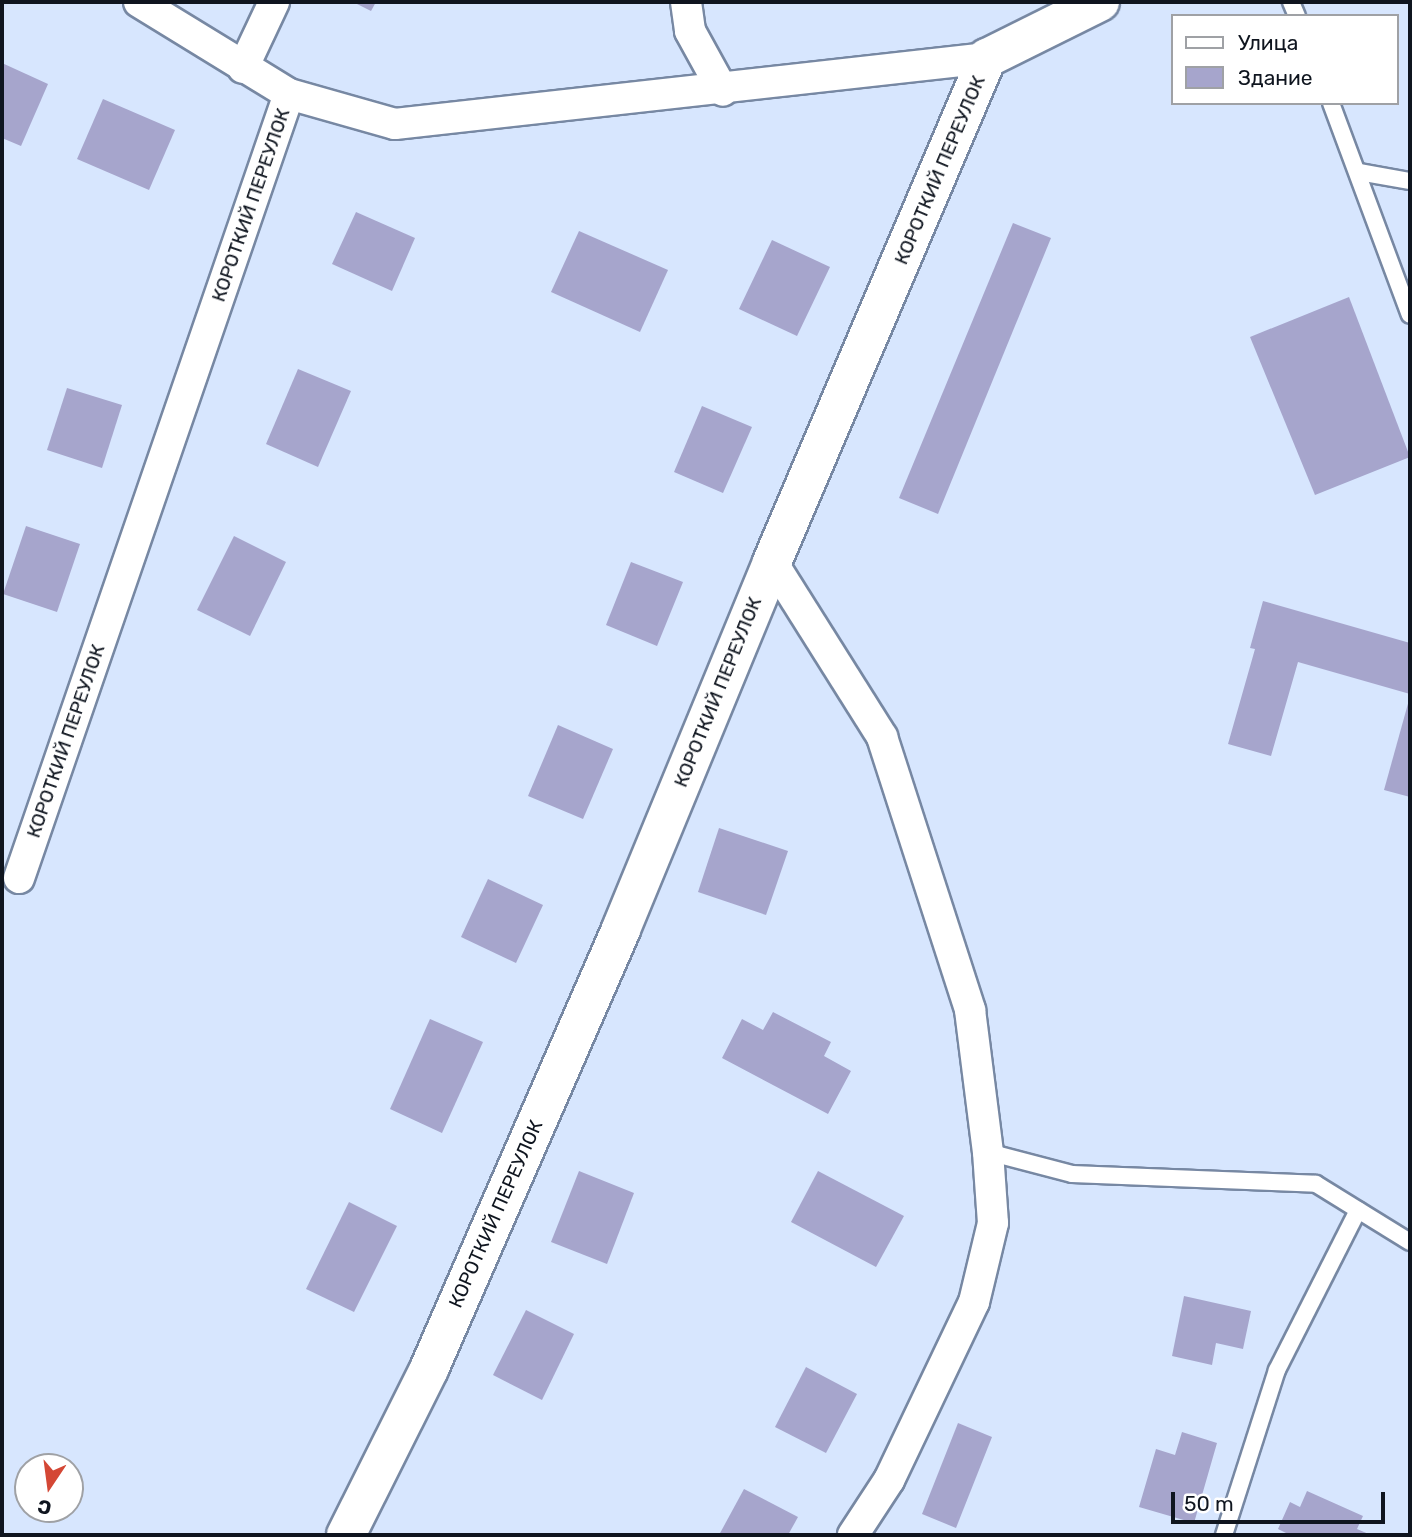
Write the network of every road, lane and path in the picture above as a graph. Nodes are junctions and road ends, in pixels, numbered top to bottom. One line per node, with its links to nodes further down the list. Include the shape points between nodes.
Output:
1 (139, 2): 6 (street)
2 (274, 2): 6 (street)
3 (686, 2): 7 (street, via 690,31)
4 (1100, 2): 5 (street)
5 (988, 58): 7 (street, КОРОТКИЙ ПЕРЕУЛОК); 13 (street, КОРОТКИЙ ПЕРЕУЛОК)
6 (243, 68): 8 (street)
7 (723, 91): 8 (street, КОРОТКИЙ ПЕРЕУЛОК, via 396,124)
8 (289, 94): 14 (street, КОРОТКИЙ ПЕРЕУЛОК)
9 (1332, 105): 10 (lane)
10 (1359, 172): 11 (lane); 12 (lane)
11 (1410, 181)
12 (1410, 315)
13 (772, 562): 15 (street, via 882,737 970,1010); 18 (street, КОРОТКИЙ ПЕРЕУЛОК, via 616,942 429,1368)
14 (19, 878)
15 (988, 1152): 16 (lane, via 1072,1174 1316,1184); 19 (street, via 993,1223 974,1302 890,1480)
16 (1358, 1210): 17 (lane); 20 (lane, via 1276,1370)
17 (1410, 1242)
18 (346, 1535)
19 (853, 1535)
20 (1224, 1535)

